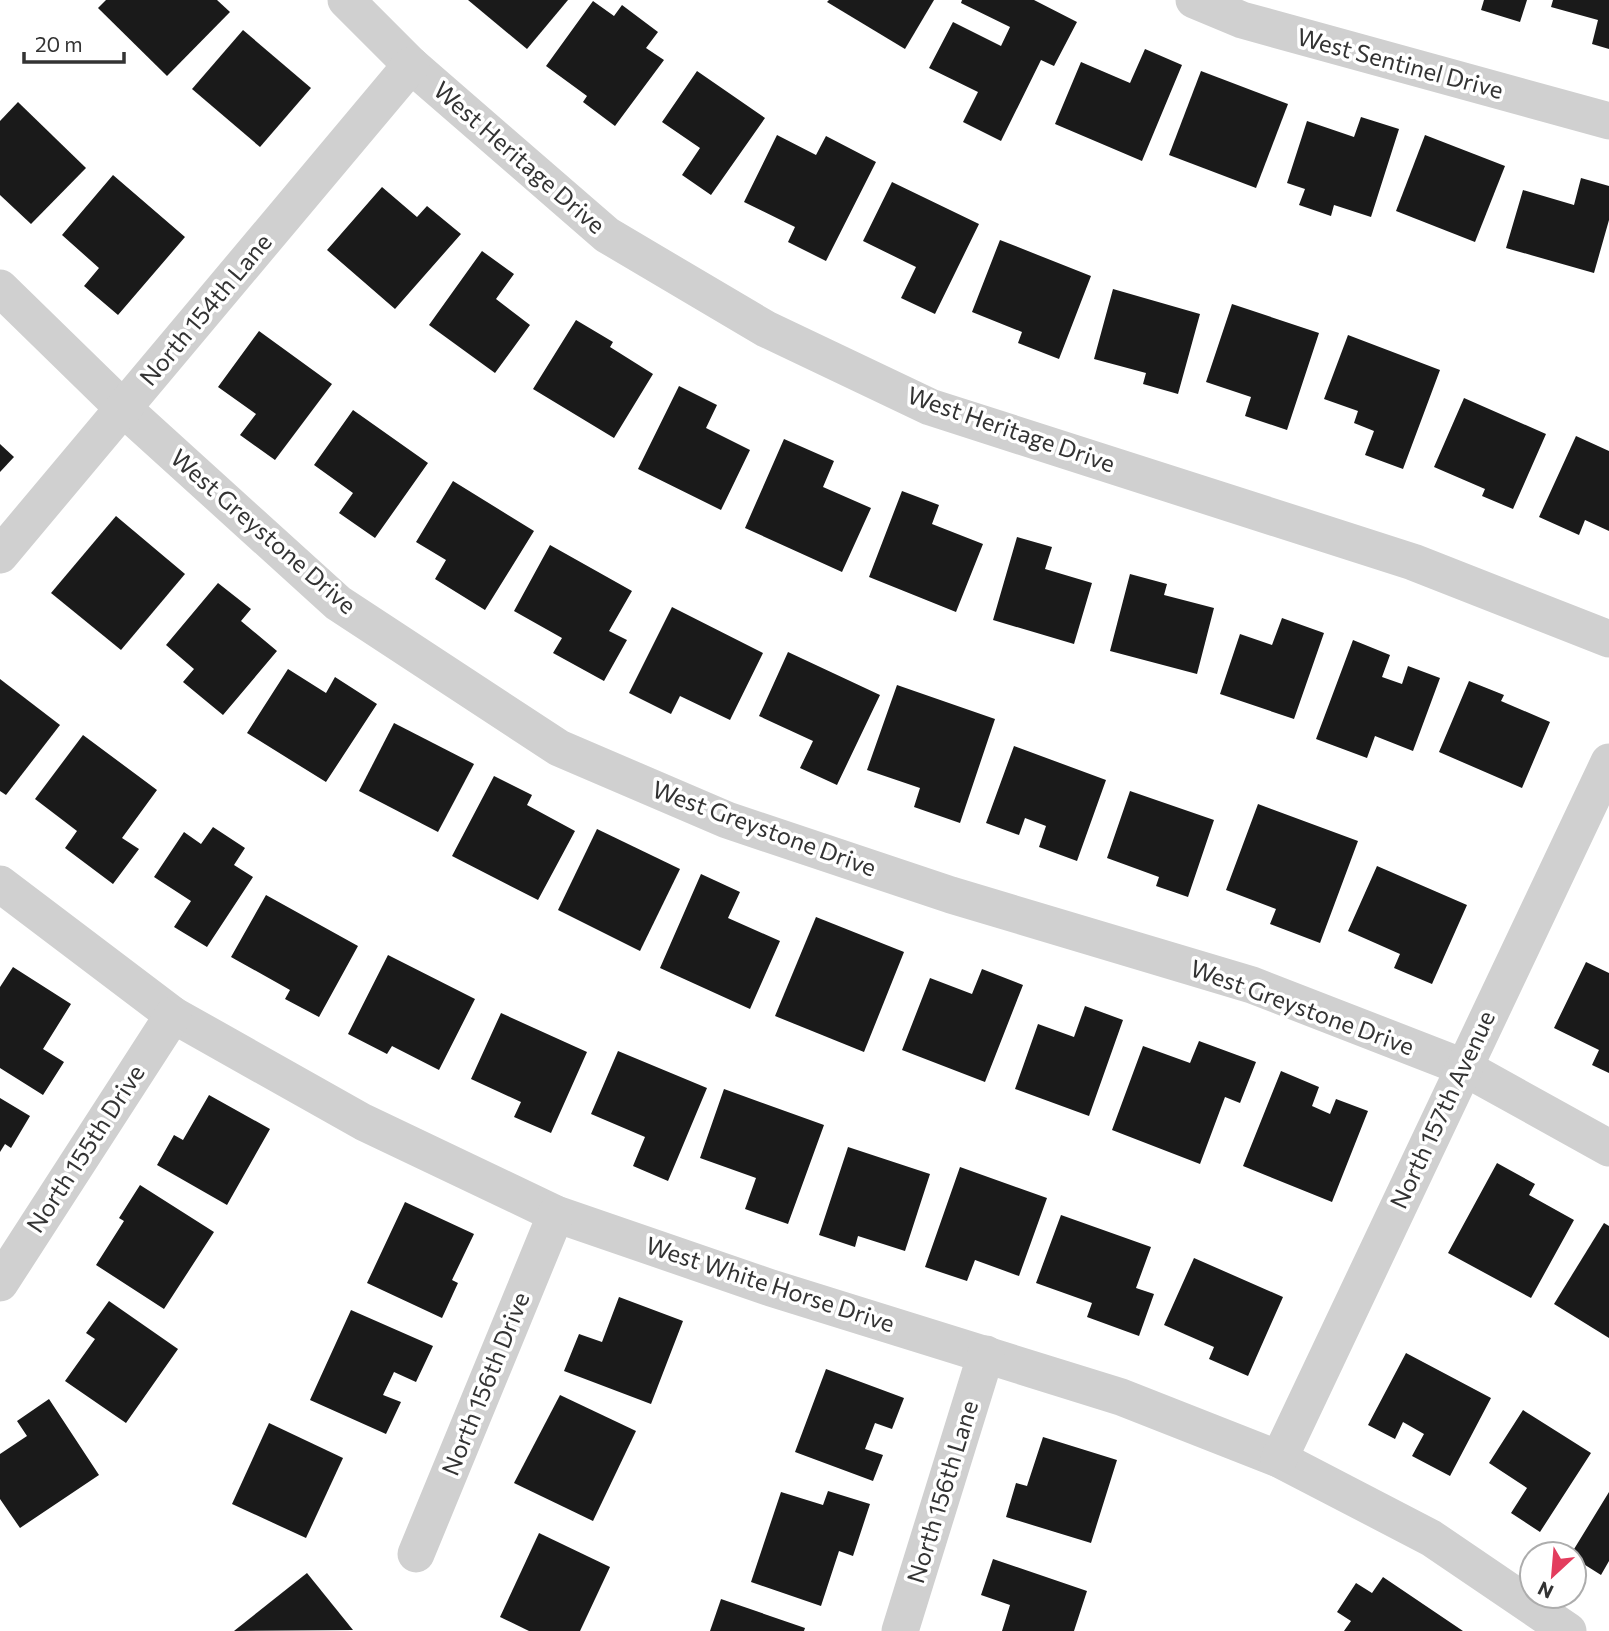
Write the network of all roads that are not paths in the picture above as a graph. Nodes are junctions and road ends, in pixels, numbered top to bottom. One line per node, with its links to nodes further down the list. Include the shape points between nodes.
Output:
1 (346, 0): 3 (street, West Heritage Drive)
2 (1194, 0): 4 (street, West Sentinel Drive, via 1242,20)
3 (411, 65): 6 (street, North 154th Lane); 8 (street, West Heritage Drive, via 607,235 766,329 930,407 1413,562)
4 (1609, 121)
5 (0, 288): 6 (street, West Greystone Drive)
6 (124, 409): 7 (street, North 154th Lane); 12 (street, West Greystone Drive, via 338,603 559,748 727,820 951,895 1252,985)
7 (0, 555)
8 (1609, 639)
9 (1609, 762): 12 (street, North 157th Avenue)
10 (0, 884): 11 (street, West White Horse Drive)
11 (173, 1015): 14 (street, West White Horse Drive, via 363,1122); 15 (street, North 155th Drive)
12 (1463, 1067): 13 (street, West Greystone Drive); 17 (street, North 157th Avenue)
13 (1609, 1148)
14 (556, 1214): 16 (street, West White Horse Drive, via 771,1288); 18 (street, North 156th Drive)
15 (0, 1283)
16 (986, 1354): 17 (street, West White Horse Drive, via 1121,1396); 20 (street, North 156th Lane)
17 (1279, 1459): 19 (street, West White Horse Drive, via 1431,1538)
18 (416, 1555)
19 (1557, 1628)
20 (900, 1631)

